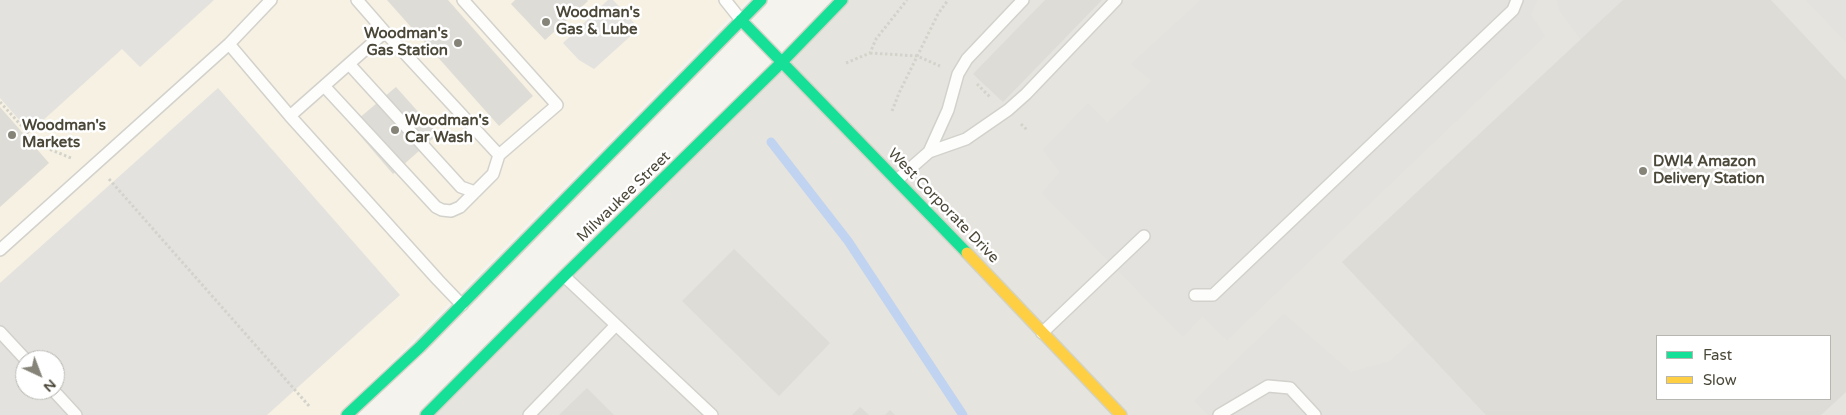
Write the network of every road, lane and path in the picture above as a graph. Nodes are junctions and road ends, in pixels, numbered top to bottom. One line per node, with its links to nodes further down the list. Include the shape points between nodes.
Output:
1 (270, 0): 14 (lane)
2 (357, 0): 13 (lane)
3 (463, 0): 25 (lane, via 557,105)
4 (725, 0): 12 (lane)
5 (761, 0): 12 (street)
6 (842, 0): 17 (street, Milwaukee Street)
7 (907, 0): 15 (path, via 876,39)
8 (948, 0): 16 (path)
9 (1023, 0): 24 (lane, via 967,59 958,74 948,110)
10 (1116, 0): 24 (lane, via 1008,110 966,139)
11 (1517, 0): 32 (lane, via 1513,10 1212,295)
12 (741, 20): 17 (street, West Corporate Drive); 33 (street)
13 (385, 32): 19 (lane); 25 (lane)
14 (229, 44): 23 (lane); 26 (lane)
15 (870, 53): 16 (path); 18 (path)
16 (917, 56): 22 (path)
17 (782, 62): 27 (street, West Corporate Drive); 31 (street, Milwaukee Street)
18 (846, 62)
19 (349, 64): 20 (lane); 28 (lane, via 461,187)
20 (324, 86): 23 (lane); 28 (lane, via 436,207 450,211 460,207)
21 (0, 102): 26 (path, via 39,146)
22 (892, 111)
23 (290, 116): 33 (lane)
24 (929, 152): 27 (lane)
25 (499, 155): 28 (lane, via 493,174)
26 (94, 167): 30 (lane); 41 (path, via 104,174)
27 (897, 180): 37 (street, West Corporate Drive)
28 (475, 192)
29 (1144, 236): 37 (lane)
30 (0, 250)
31 (564, 276): 35 (lane); 44 (street, Milwaukee Street)
32 (1195, 295)
33 (462, 304): 34 (street)
34 (441, 325): 39 (street); 43 (street)
35 (616, 325): 45 (lane); 46 (lane)
36 (0, 332): 38 (lane)
37 (1042, 333): 47 (street, West Corporate Drive)
38 (17, 350)
39 (403, 378)
40 (62, 400): 42 (lane)
41 (310, 407)
42 (76, 415)
43 (347, 415)
44 (426, 415)
45 (529, 415)
46 (712, 415)
47 (1121, 415)
48 (1219, 415): 49 (lane, via 1268,386 1290,388)
49 (1315, 415)

